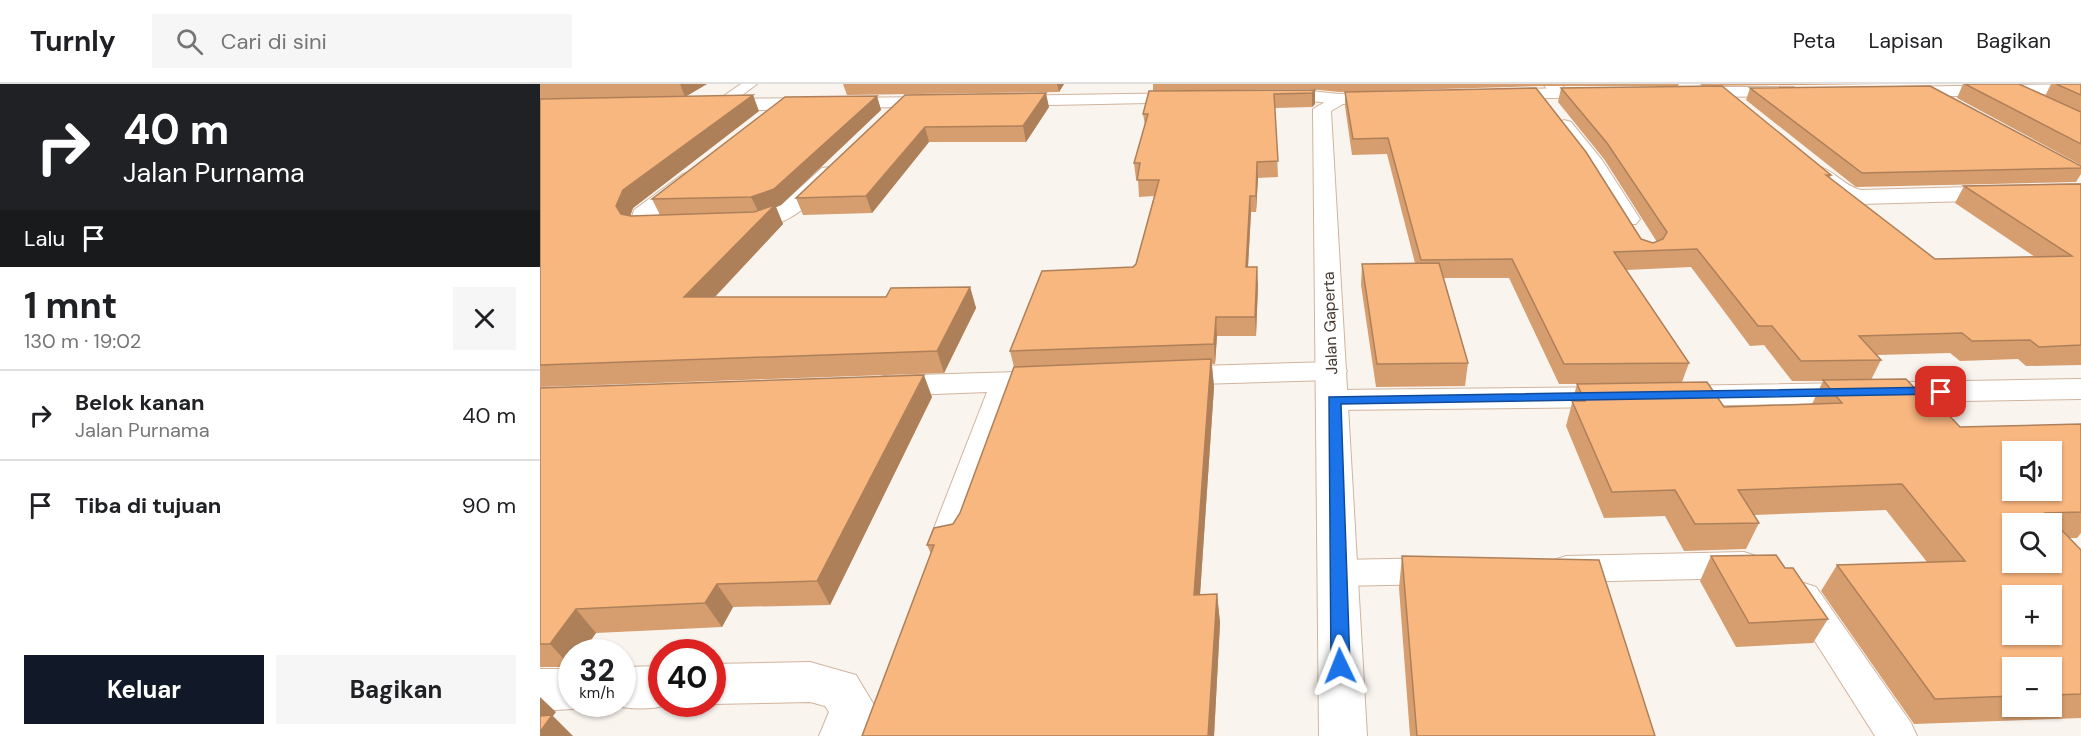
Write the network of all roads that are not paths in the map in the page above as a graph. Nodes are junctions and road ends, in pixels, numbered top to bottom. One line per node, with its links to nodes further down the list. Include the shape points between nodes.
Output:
1 (750, 84): 23 (lane)
2 (1692, 88): 7 (street); 11 (street)
3 (1773, 88): 7 (street); 8 (street)
4 (2081, 89): 6 (street)
5 (1550, 90): 10 (street); 14 (street); 34 (street)
6 (2014, 90): 12 (street); 24 (street)
7 (1722, 92): 25 (street)
8 (1813, 92)
9 (1873, 92): 12 (street)
10 (1628, 93)
11 (1662, 93)
12 (1962, 94)
13 (1206, 95): 18 (street)
14 (1480, 95)
15 (1409, 96): 17 (street)
16 (1252, 97): 17 (street)
17 (1339, 99): 38 (street, Jalan Gaperta, via 1322,110)
18 (984, 101)
19 (960, 102): 20 (street)
20 (902, 103): 21 (street); 27 (street)
21 (785, 104): 23 (street); 26 (street)
22 (697, 105): 23 (street)
23 (720, 105)
24 (2052, 109)
25 (1749, 115)
26 (759, 125)
27 (878, 126)
28 (846, 157): 33 (street, via 790,212 762,222)
29 (1803, 161): 31 (street, via 1844,193 1861,197)
30 (706, 167): 32 (street, via 642,215 640,221 641,226)
31 (2081, 192)
32 (696, 224)
33 (718, 224)
34 (1641, 241)
35 (1139, 378): 38 (street)
36 (1079, 379): 37 (street)
37 (1007, 382): 39 (street); 41 (street)
38 (1332, 386): 40 (street); 44 (street, Jalan Gaperta)
39 (852, 387)
40 (2081, 389)
41 (949, 541)
42 (1536, 569): 50 (lane, via 1770,564 1782,571)
43 (1466, 571): 44 (lane)
44 (1337, 573): 49 (street, Jalan Gaperta)
45 (726, 684): 48 (street, via 810,682 840,689 853,711)
46 (558, 689): 47 (street)
47 (540, 690)
48 (843, 736)
49 (1343, 736)
50 (1897, 736)

